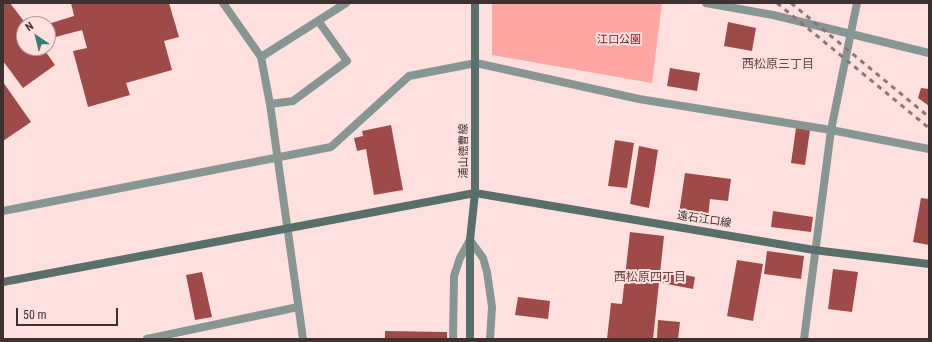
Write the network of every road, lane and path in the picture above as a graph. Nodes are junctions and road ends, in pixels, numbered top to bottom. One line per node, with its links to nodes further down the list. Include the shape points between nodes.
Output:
1 (223, 3): 9 (street)
2 (346, 3): 6 (street)
3 (475, 3): 10 (street, 浦山徳曹線)
4 (706, 3): 7 (street, via 773,15)
5 (857, 3): 7 (street)
6 (319, 22): 9 (street); 11 (street, via 347,61 293,101)
7 (852, 35): 8 (street); 12 (street)
8 (929, 53)
9 (261, 57): 11 (street)
10 (476, 63): 12 (street, via 639,99); 14 (street, via 409,76 331,147); 15 (street, 浦山徳曹線)
11 (270, 104): 14 (street)
12 (831, 130): 13 (street); 19 (street)
13 (929, 149)
14 (276, 157): 16 (street); 17 (street)
15 (475, 193): 17 (street); 18 (street, 浦山徳曹線); 19 (street, 遠石江口線)
16 (3, 211)
17 (286, 229): 21 (street); 22 (street)
18 (470, 240): 25 (street, via 454,276); 26 (street, 浦山徳曹線); 27 (street, via 483,258 487,272 492,307)
19 (814, 250): 20 (street, 遠石江口線); 28 (street)
20 (929, 264)
21 (3, 282)
22 (298, 307): 23 (street); 24 (street)
23 (147, 339)
24 (303, 339)
25 (453, 339)
26 (470, 339)
27 (490, 339)
28 (804, 339)

